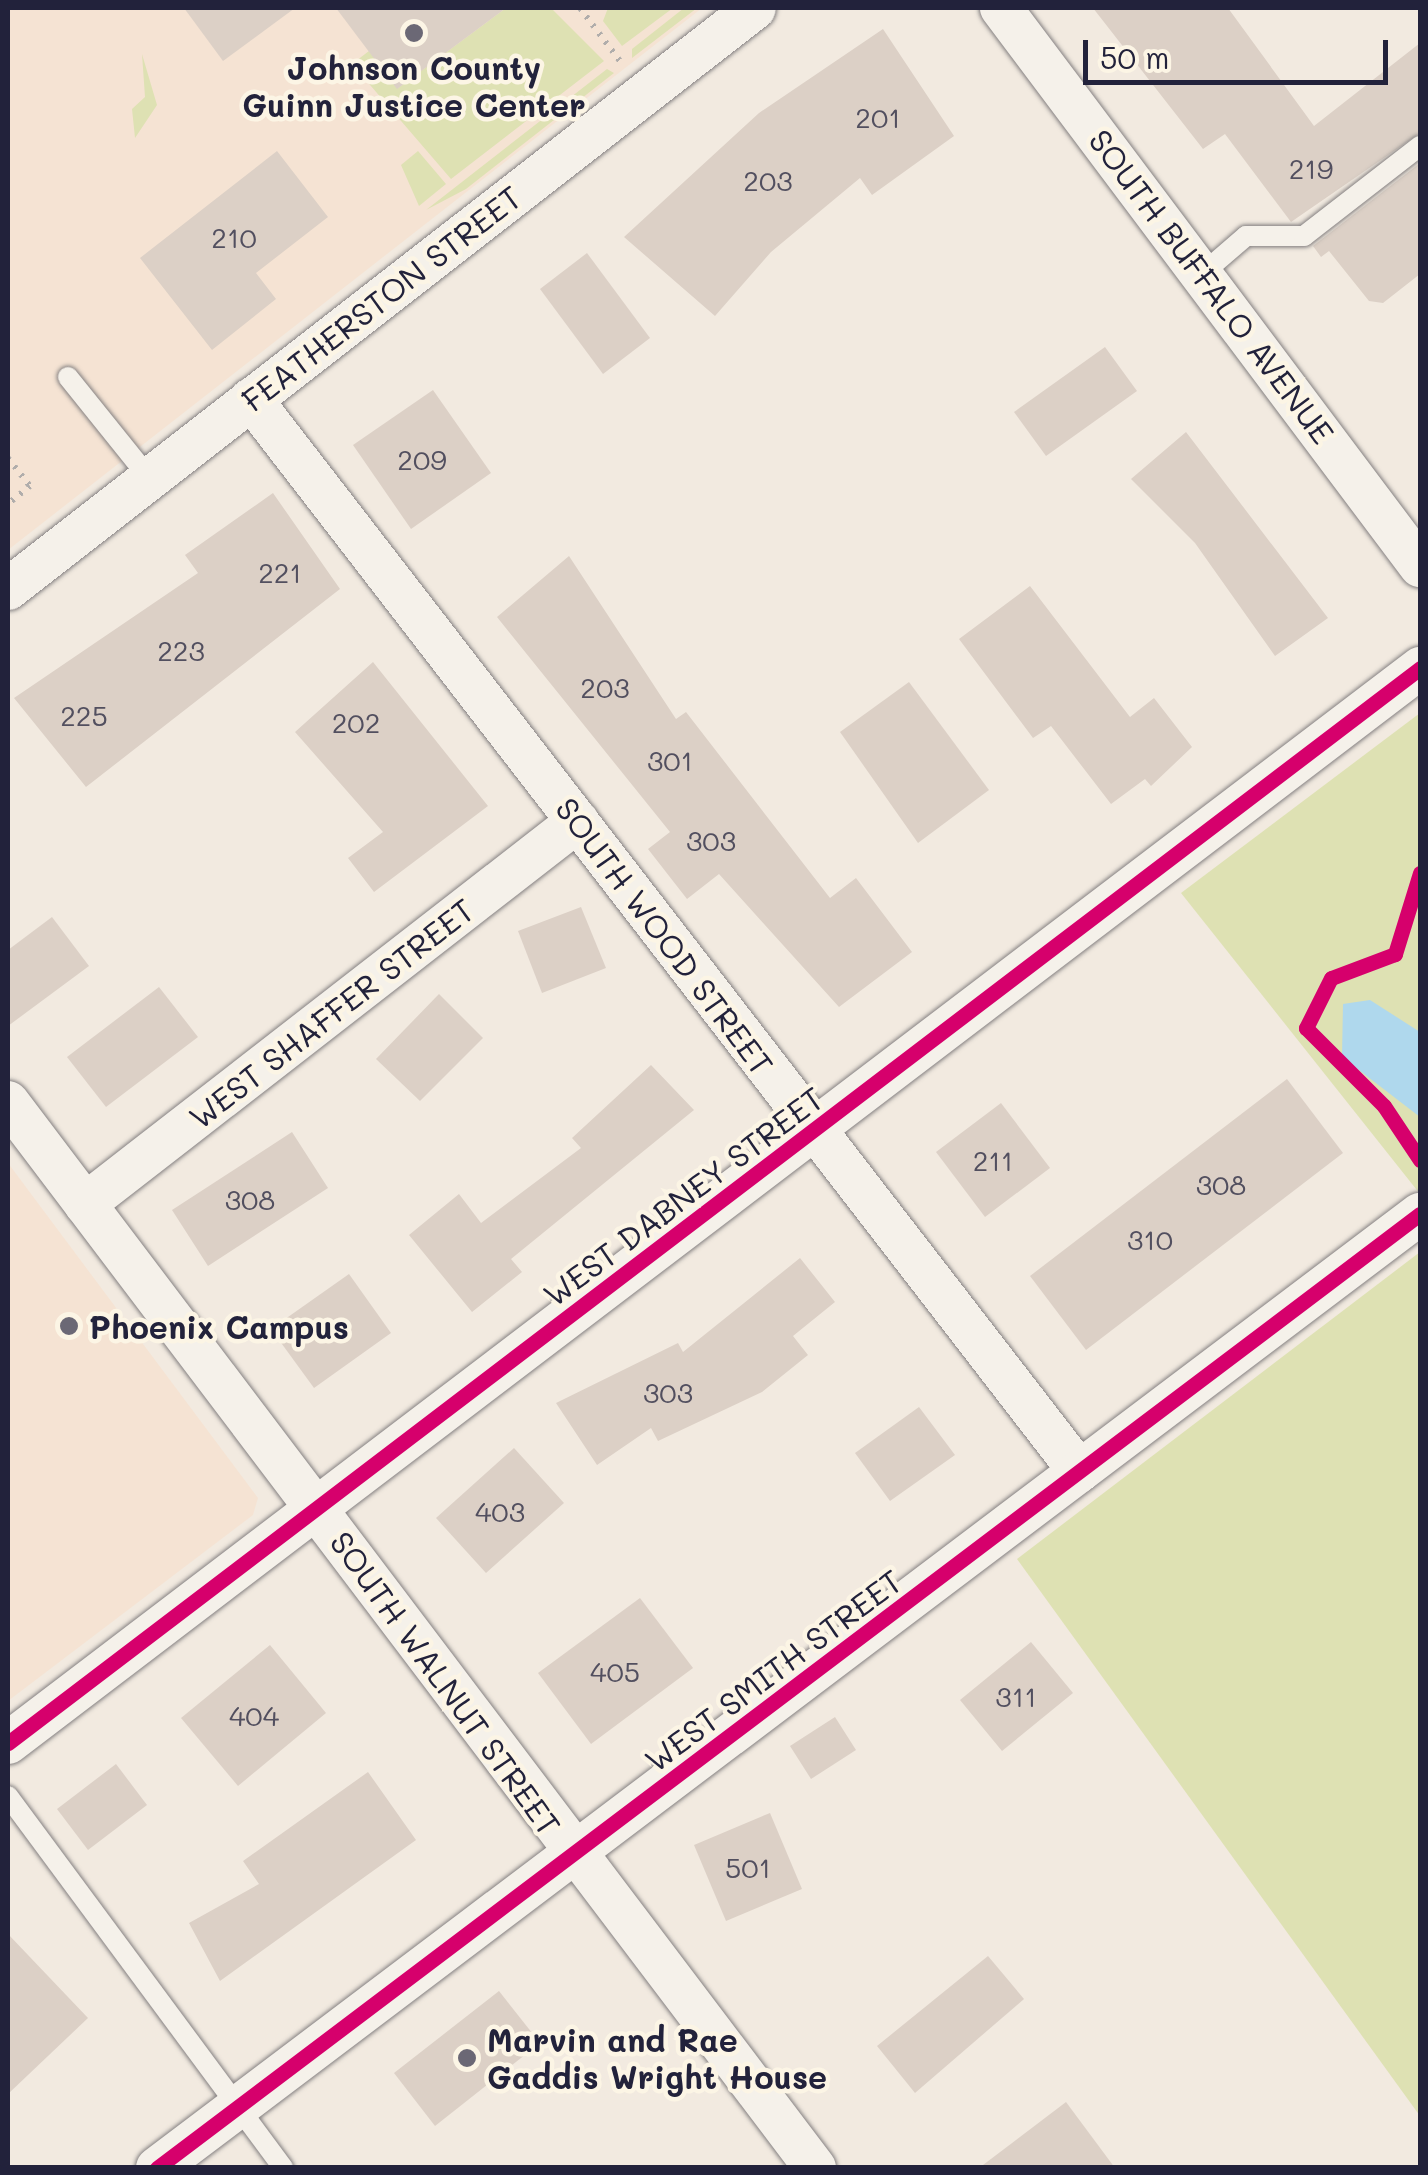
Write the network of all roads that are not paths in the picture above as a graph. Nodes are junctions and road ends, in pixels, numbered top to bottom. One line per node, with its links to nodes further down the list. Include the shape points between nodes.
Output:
1 (755, 8): 6 (street, FEATHERSTON STREET)
2 (1001, 8): 4 (street, SOUTH BUFFALO AVENUE)
3 (1420, 146): 4 (lane, via 1304,236 1246,236)
4 (1202, 274): 8 (street, SOUTH BUFFALO AVENUE)
5 (68, 377): 7 (lane)
6 (251, 400): 7 (street, FEATHERSTON STREET); 11 (street, SOUTH WOOD STREET)
7 (150, 478): 9 (street, FEATHERSTON STREET)
8 (1420, 566)
9 (8, 589)
10 (1407, 681): 13 (street, WEST DABNEY STREET)
11 (578, 821): 13 (street, SOUTH WOOD STREET); 14 (street, WEST SHAFFER STREET)
12 (8, 1102): 14 (street, SOUTH WALNUT STREET)
13 (814, 1131): 16 (street, SOUTH WOOD STREET); 17 (street, WEST DABNEY STREET)
14 (84, 1204): 17 (street, SOUTH WALNUT STREET)
15 (1420, 1214): 16 (street, WEST SMITH STREET)
16 (1080, 1471): 20 (street, WEST SMITH STREET)
17 (318, 1508): 18 (street, WEST DABNEY STREET); 20 (street, SOUTH WALNUT STREET)
18 (8, 1743)
19 (8, 1796): 21 (lane)
20 (573, 1857): 21 (street, WEST SMITH STREET); 24 (street, SOUTH WALNUT STREET)
21 (236, 2108): 22 (street, WEST SMITH STREET); 23 (lane)
22 (157, 2168)
23 (282, 2168)
24 (815, 2168)

